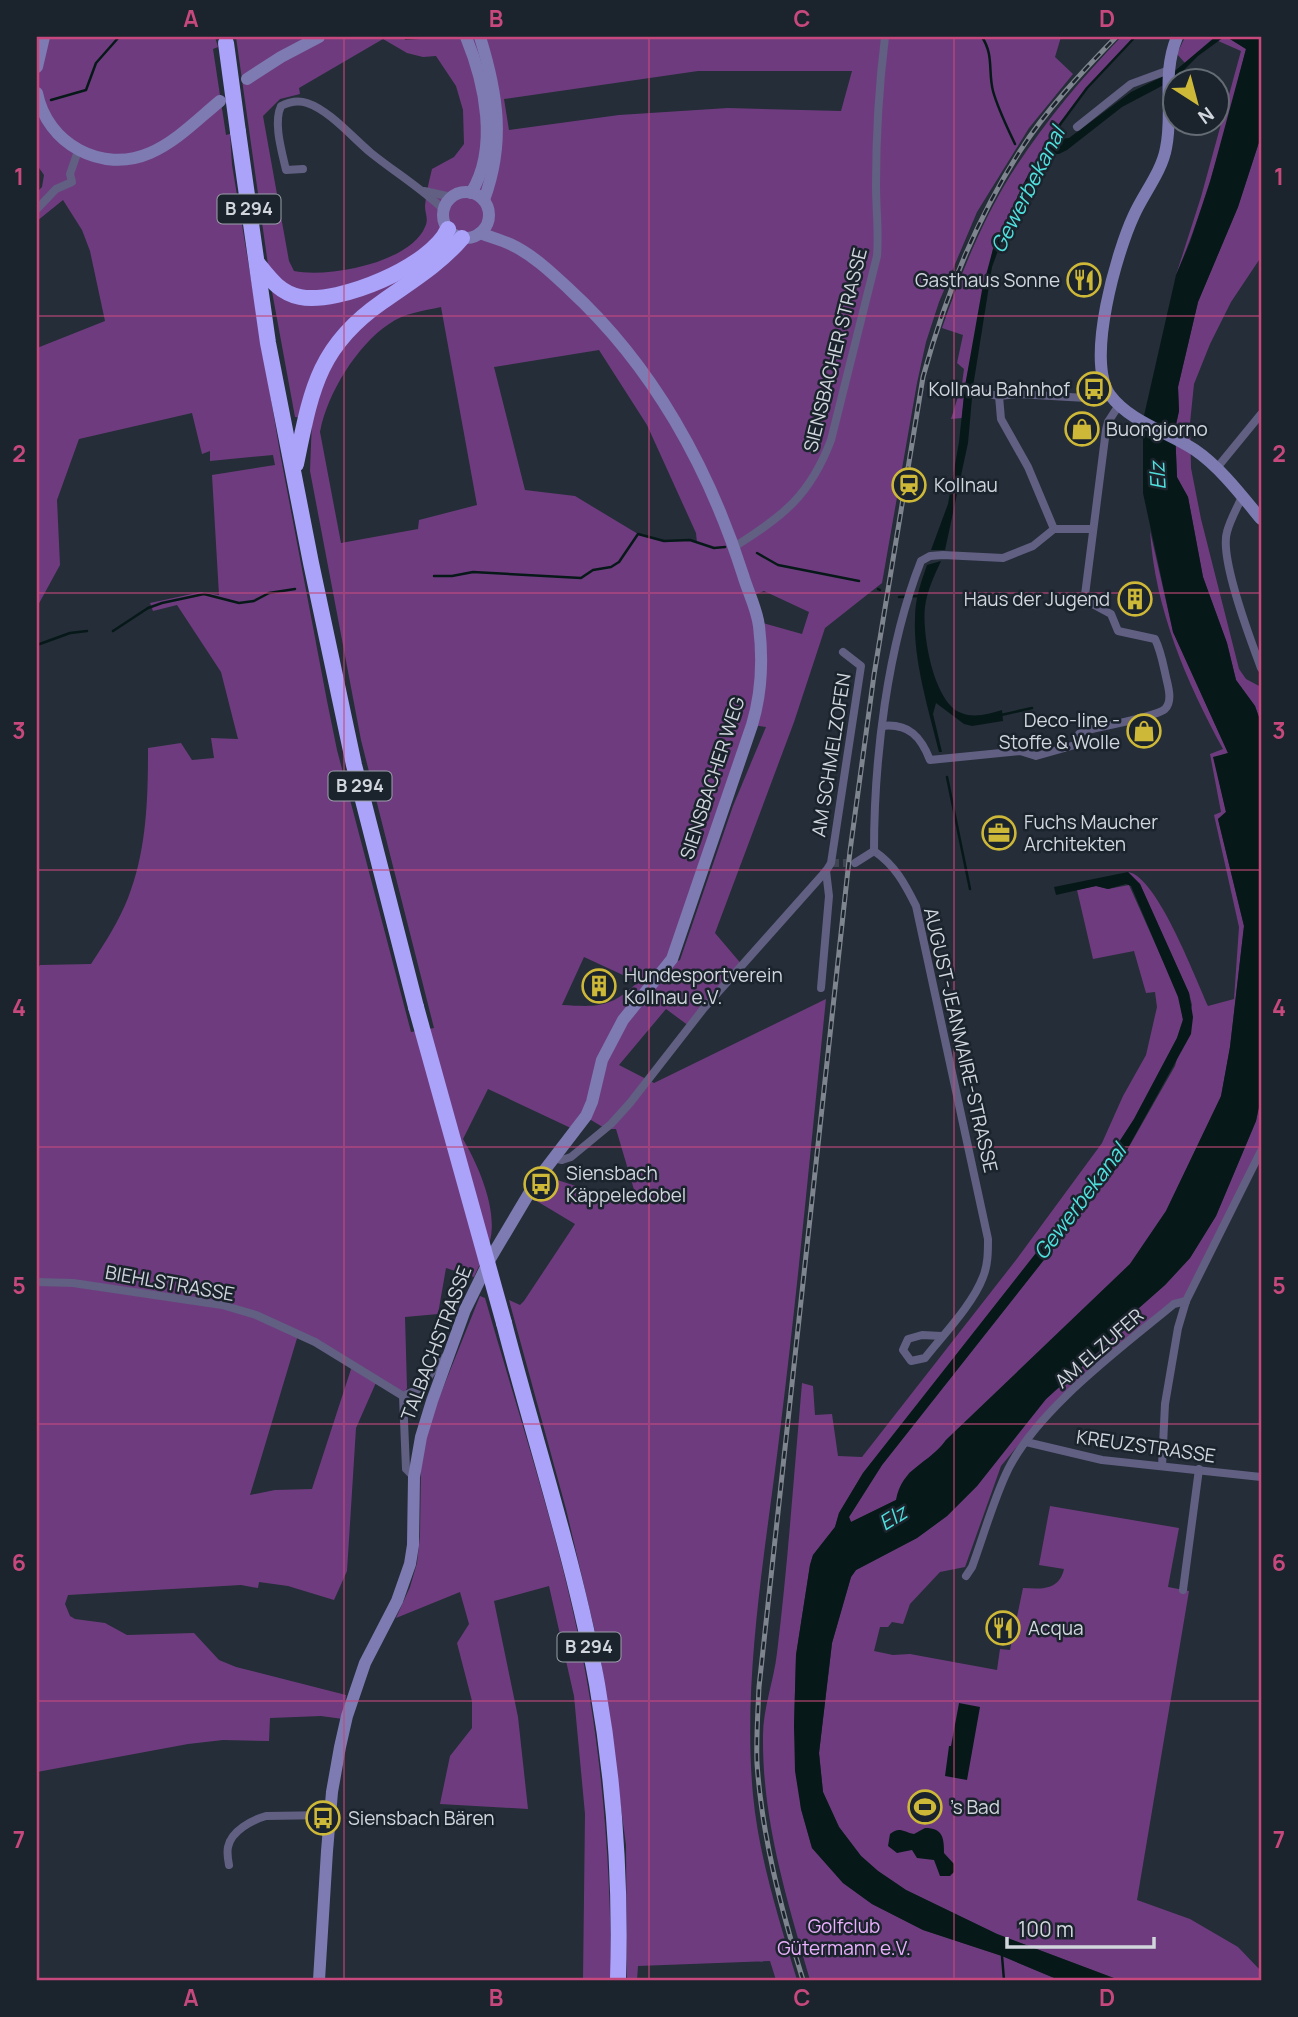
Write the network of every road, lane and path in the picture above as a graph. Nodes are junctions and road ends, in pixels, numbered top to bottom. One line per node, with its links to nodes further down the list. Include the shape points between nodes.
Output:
1 (44, 37): 9 (street)
2 (319, 37): 11 (street)
3 (466, 37): 19 (street, via 481,86 487,134)
4 (480, 37): 21 (street, via 499,132)
5 (885, 37): 40 (street, SIENSBACHER STRASSE, via 878,92 877,256 831,440 808,487 772,522)
6 (1177, 37): 8 (street)
7 (226, 40): 28 (highway, B 294, bridge)
8 (1169, 66)
9 (37, 67)
10 (1162, 72): 14 (street, via 1131,84)
11 (247, 79)
12 (37, 93): 16 (street, via 54,130)
13 (220, 101): 16 (street, via 166,144 140,157 108,160)
14 (1077, 127)
15 (1167, 136): 32 (street, via 1125,234 1103,327 1101,376)
16 (78, 150): 22 (street, via 72,182 57,189)
17 (303, 169): 18 (street, via 286,170 282,153 277,113 289,102 308,103 320,110)
18 (424, 191): 20 (street); 23 (street)
19 (471, 193): 20 (street); 21 (street)
20 (452, 197): 23 (street)
21 (484, 200): 24 (street)
22 (37, 209)
23 (444, 210): 25 (street, via 443,218)
24 (488, 221): 26 (street); 27 (street, SIENSBACHER WEG)
25 (455, 233): 26 (street, via 470,238); 28 (highway, via 387,279 312,299 291,295 275,284); 35 (highway, via 434,266 354,323 336,344 313,388)
26 (480, 233): 27 (street, SIENSBACHER WEG)
27 (510, 244): 40 (street, SIENSBACHER WEG, via 554,274 635,360 667,405 693,454)
28 (258, 262): 35 (highway, B 294, via 268,343)
29 (973, 391): 30 (street)
30 (999, 396): 31 (street); 38 (street, via 1001,419)
31 (1086, 398)
32 (1119, 405): 34 (street, via 1196,451); 39 (street, via 1106,430)
33 (1261, 414): 34 (street)
34 (1216, 469): 36 (street)
35 (294, 473): 65 (highway, B 294, bridge, via 354,765 558,1521 597,1684 616,1849)
36 (1242, 497): 37 (street); 42 (street, via 1226,534 1229,567)
37 (1261, 517)
38 (1054, 528): 39 (street); 43 (street, via 1033,546 1003,558 943,555 921,561 898,638)
39 (1093, 528): 43 (street, via 1086,600 1111,614 1118,631 1155,639 1169,690 1165,709 1084,731 1075,745 1036,755 1020,751 930,761 917,736 896,724)
40 (734, 547): 49 (street, SIENSBACHER WEG, via 759,622 761,685 752,725 672,959 618,1028 602,1060 586,1116)
41 (843, 652): 46 (street, AM SCHMELZOFEN, via 861,666 831,863)
42 (1261, 668)
43 (882, 726): 44 (street)
44 (874, 851): 45 (street); 52 (street, AUGUST-JEANMAIRE-STRASSE, via 899,874 916,906 988,1239 983,1279)
45 (855, 863)
46 (826, 871): 47 (street, AM SCHMELZOFEN, via 829,896); 49 (street, AM SCHMELZOFEN, via 704,1008 611,1124 580,1151 562,1160)
47 (821, 988)
48 (1261, 1151): 51 (street)
49 (553, 1158): 53 (street, TALBACHSTRASSE, via 490,1259)
50 (37, 1282): 54 (street, BIEHLSTRASSE, via 222,1305 256,1315 315,1342)
51 (1186, 1301): 55 (street, AM ELZUFER, via 1174,1304 1068,1395); 56 (street, via 1165,1404)
52 (942, 1336): 52 (street, AUGUST-JEANMAIRE-STRASSE, via 908,1339 903,1350 906,1357 911,1361 925,1358)
53 (450, 1354): 54 (street, via 440,1360 421,1388); 58 (street, TALBACHSTRASSE, via 421,1437)
54 (403, 1396): 58 (street, via 406,1469)
55 (1026, 1442): 56 (street, KREUZSTRASSE, via 1102,1460); 60 (street, AM ELZUFER, via 1006,1474)
56 (1162, 1466): 57 (street, KREUZSTRASSE)
57 (1199, 1469): 59 (street, KREUZSTRASSE); 61 (street)
58 (414, 1477): 62 (street, TALBACHSTRASSE, via 410,1564 365,1663 347,1716)
59 (1261, 1477)
60 (966, 1576)
61 (1183, 1590)
62 (330, 1815): 63 (street, via 257,1819 231,1840); 64 (street, TALBACHSTRASSE)
63 (229, 1864)
64 (319, 1980)
65 (618, 1980)

